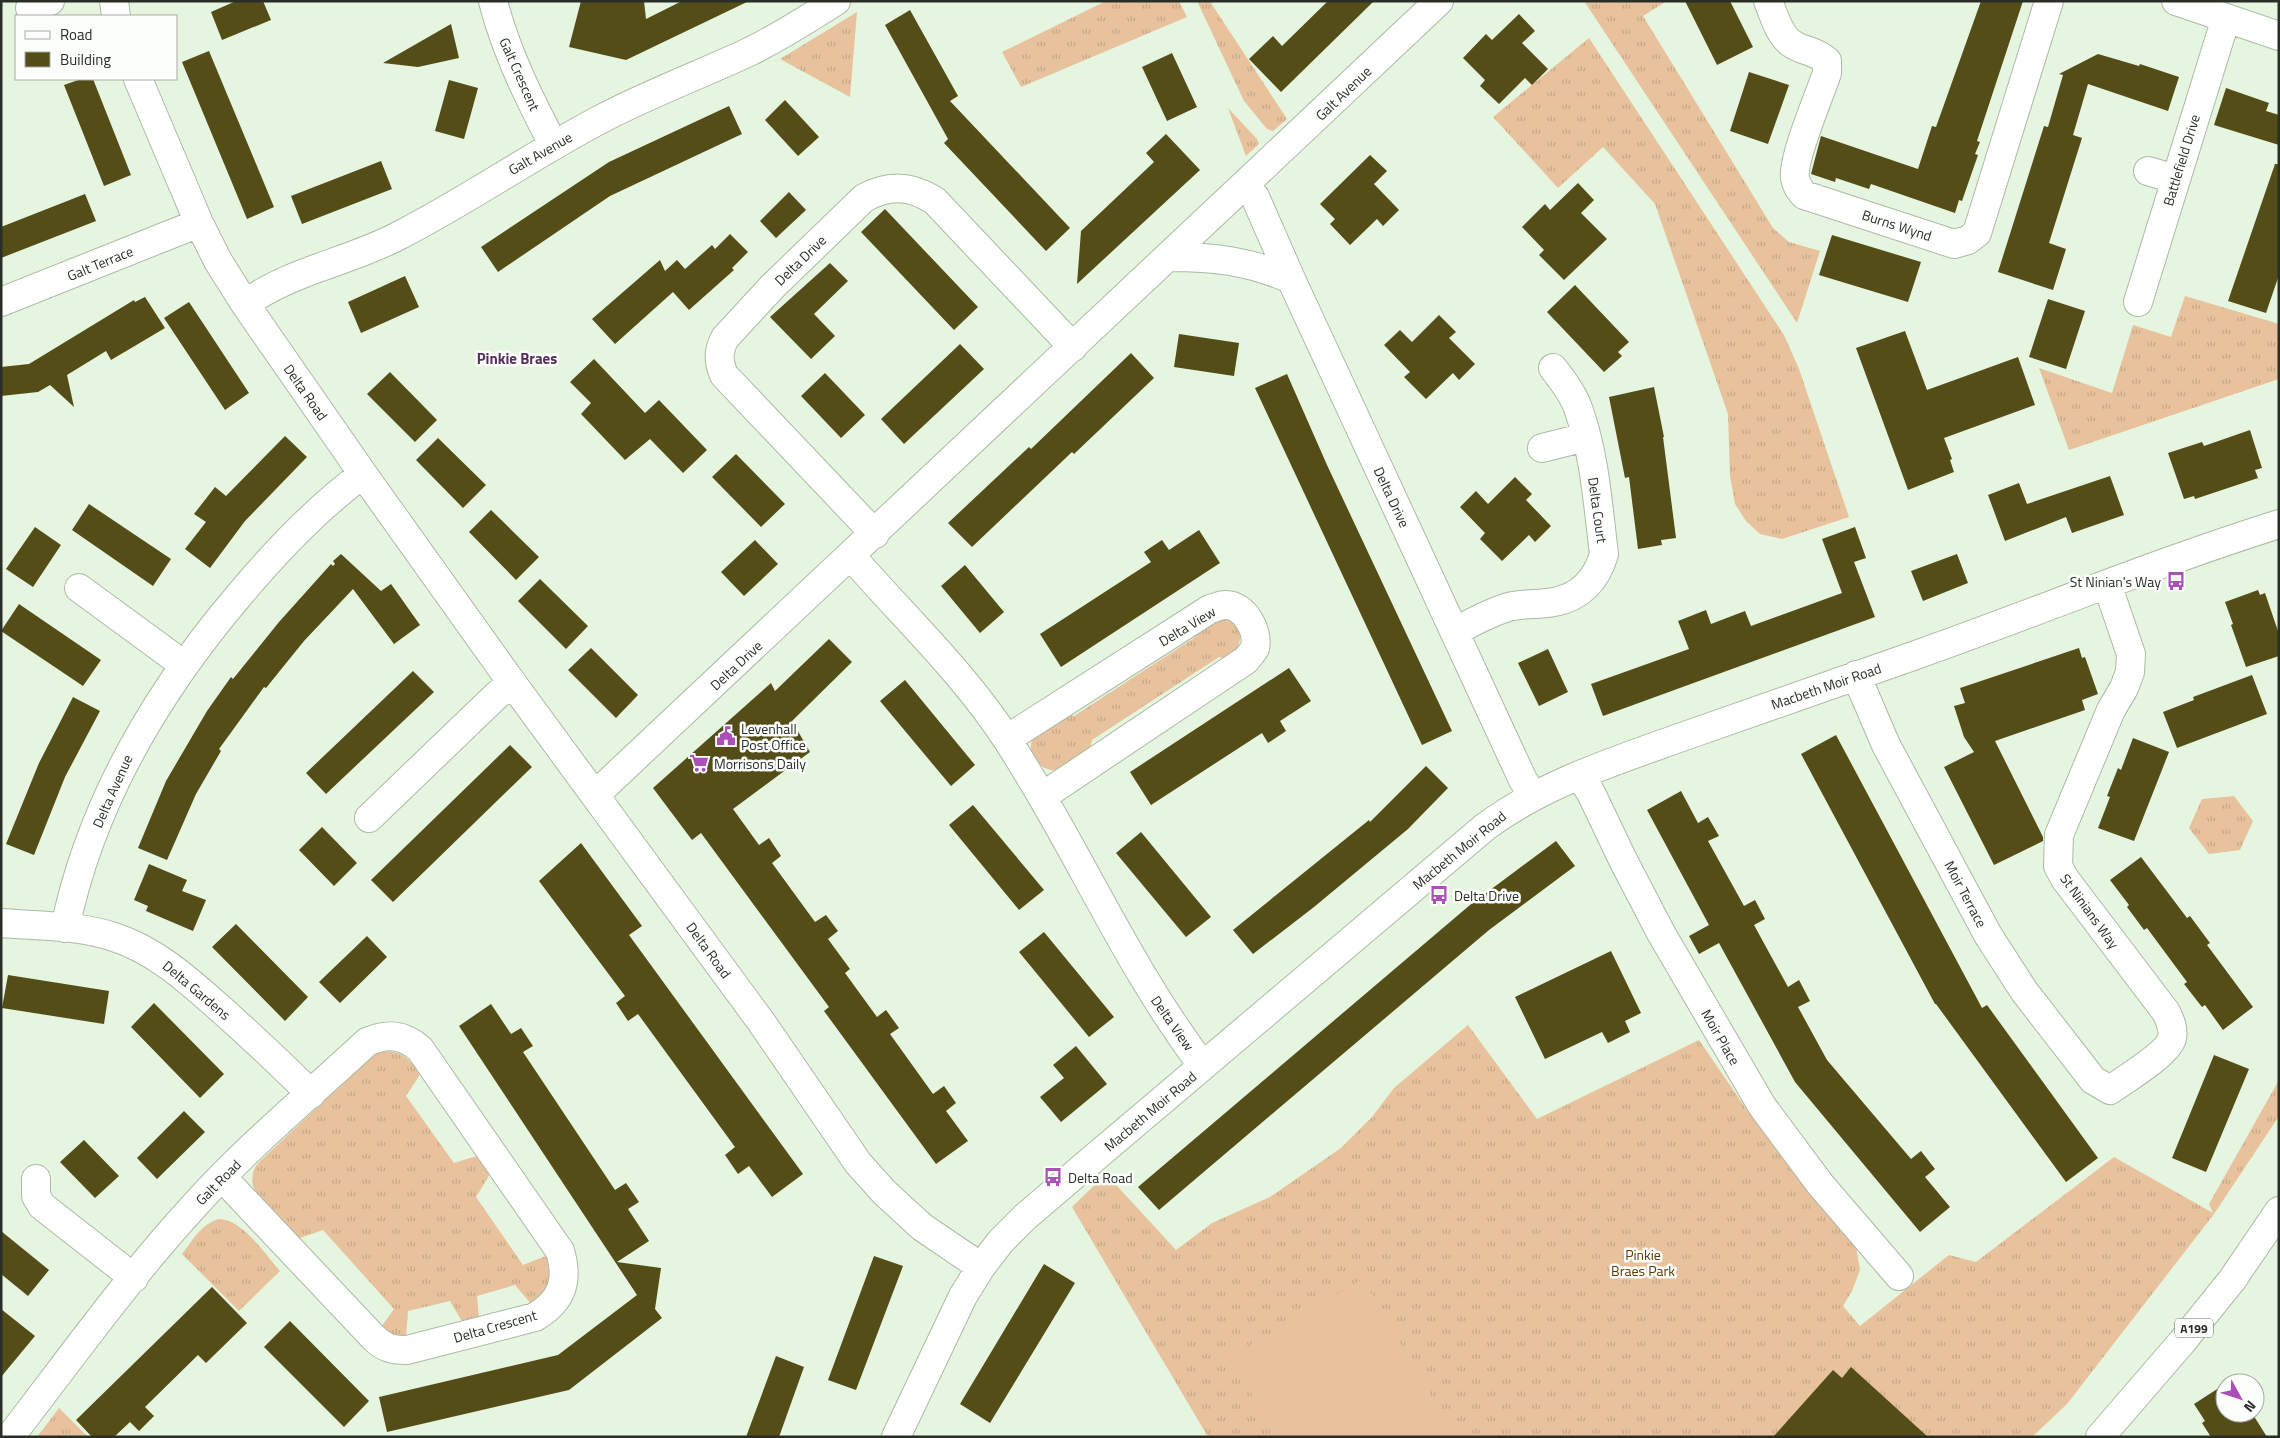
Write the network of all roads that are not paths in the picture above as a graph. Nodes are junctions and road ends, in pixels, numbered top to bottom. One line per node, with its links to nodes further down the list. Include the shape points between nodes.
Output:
1 (114, 1): 8 (street)
2 (493, 1): 12 (street, Galt Crescent, via 499,27)
3 (836, 1): 12 (street, Galt Avenue, via 752,50 606,116)
4 (1439, 1): 15 (street, Galt Avenue)
5 (1768, 1): 6 (street, Burns Wynd, via 1784,37 1792,44 1818,53 1827,61 1827,73 1797,158 1794,176 1797,188 1804,195 1954,244 1977,233)
6 (2049, 1)
7 (2186, 3): 9 (street)
8 (116, 15)
9 (2226, 18): 10 (street); 14 (street, Battlefield Drive)
10 (2279, 36)
11 (138, 80): 16 (street, Delta Road)
12 (553, 144): 21 (street, Galt Avenue, via 398,237 277,285)
13 (2148, 171): 14 (street)
14 (2175, 180): 20 (street, Battlefield Drive)
15 (1245, 184): 17 (street, Delta Drive); 18 (street, Delta Drive, via 1255,197)
16 (199, 223): 19 (street, Galt Terrace); 21 (street, Delta Road)
17 (1169, 257): 18 (street, via 1212,257 1248,264); 22 (street, Delta Drive)
18 (1291, 279): 32 (street, Delta Drive)
19 (1, 302)
20 (2138, 302)
21 (245, 304): 26 (street, Delta Road)
22 (1073, 347): 28 (street, Delta Drive); 28 (street, Delta Drive, via 924,193 898,187 864,198 724,338 719,358 724,374)
23 (1553, 368): 24 (street, Delta Court, via 1579,409)
24 (1586, 437): 25 (street); 32 (street, Delta Court, via 1604,554 1599,572 1570,598 1509,607)
25 (1542, 448)
26 (363, 474): 33 (street, Delta Avenue, via 302,526 270,560 220,617); 35 (street, Delta Road)
27 (2279, 524): 30 (street, Macbeth Moir Road)
28 (875, 534): 29 (street, Delta Drive)
29 (851, 556): 36 (street, Delta View, via 970,688); 38 (street, Delta Drive)
30 (2107, 584): 34 (street, Macbeth Moir Road); 45 (street, St Ninians Way, via 2131,654 2130,672 2060,835 2058,866 2166,1012 2172,1025 2172,1039 2164,1050)
31 (79, 588): 33 (street)
32 (1455, 632): 39 (street, Delta Drive, via 1523,780)
33 (184, 665): 43 (street, Delta Avenue, via 135,742 114,786 81,864)
34 (1856, 675): 37 (street, Macbeth Moir Road); 45 (street, Moir Terrace, via 1886,745 1988,935 2024,991 2092,1080)
35 (513, 684): 38 (street, Delta Road); 41 (street, via 498,694)
36 (1007, 740): 40 (street, Delta View); 40 (street, Delta View, via 1210,609 1226,604 1239,610 1252,623 1256,637 1254,650 1246,660)
37 (1579, 775): 39 (street, Macbeth Moir Road); 51 (street, Moir Place, via 1661,933 1762,1106 1820,1184)
38 (595, 795): 50 (street, Delta Road, via 762,1023 858,1163 922,1227)
39 (1533, 795): 44 (street, Macbeth Moir Road, via 1485,826)
40 (1043, 796): 44 (street, Delta View, via 1144,981)
41 (369, 818)
42 (1, 923): 43 (street, Delta Gardens)
43 (65, 928): 46 (street, Delta Gardens, via 113,936 176,969)
44 (1203, 1066): 50 (street, Macbeth Moir Road, via 1025,1217)
45 (2110, 1090)
46 (311, 1094): 47 (street, Galt Road); 47 (street, Delta Crescent, via 367,1042 379,1037 404,1038 420,1049 560,1251 564,1277 561,1289 548,1309 535,1317 407,1350 382,1346)
47 (222, 1177): 52 (street, Galt Road)
48 (36, 1179): 52 (street, via 36,1196 42,1206)
49 (2279, 1212): 55 (street, A199, via 2232,1280)
50 (980, 1267): 53 (street, Macbeth Moir Road, via 963,1296)
51 (1899, 1276)
52 (134, 1278): 54 (street, Galt Road)
53 (899, 1436)
54 (10, 1437)
55 (2100, 1437)

